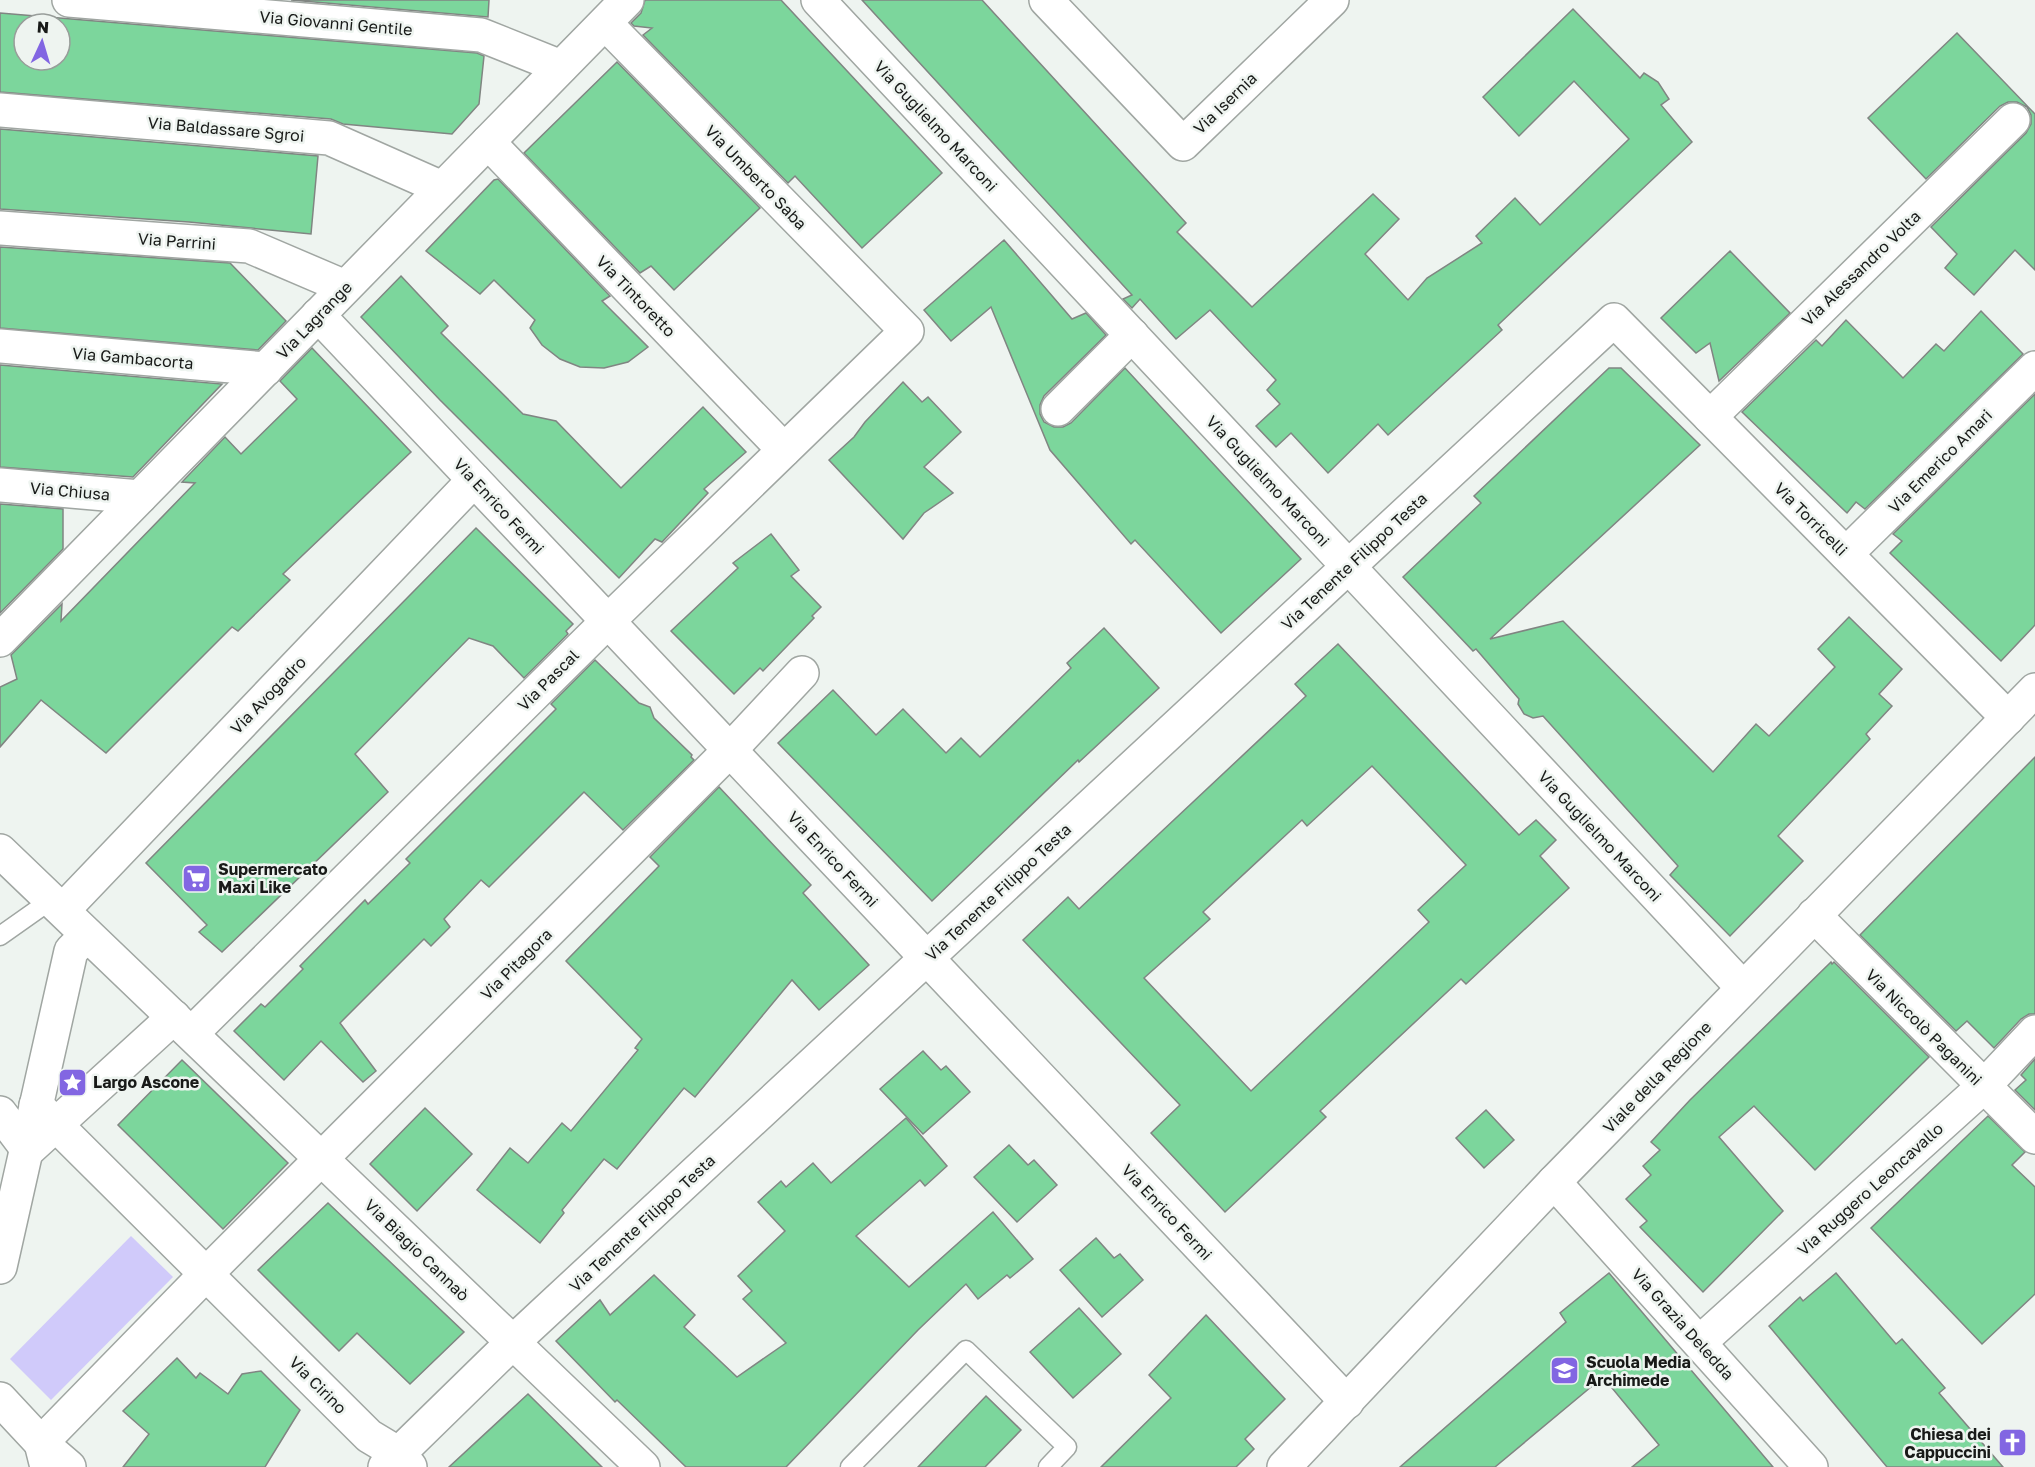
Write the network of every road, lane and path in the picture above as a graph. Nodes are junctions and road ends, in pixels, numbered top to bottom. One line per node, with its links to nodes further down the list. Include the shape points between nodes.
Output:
1 (69, 0): 6 (street, Via Giovanni Gentile, via 481,35)
2 (818, 0): 16 (street, Via Guglielmo Marconi)
3 (1046, 0): 4 (street, Via Isernia, via 1183,144)
4 (1332, 0)
5 (616, 11): 6 (street, Via Lagrange); 15 (street, Via Umberto Saba)
6 (561, 67): 9 (street, Via Lagrange)
7 (0, 111): 10 (street, Via Baldassare Sgroi, via 329,138)
8 (2013, 120): 21 (street, Via Alessandro Volta)
9 (488, 142): 10 (street, Via Lagrange); 22 (street, Via Tintoretto)
10 (442, 188): 12 (street, Via Lagrange)
11 (0, 228): 12 (street, Via Parrini, via 249,246)
12 (345, 287): 13 (street, Via Lagrange)
13 (318, 315): 19 (street, Via Lagrange); 23 (street, Via Enrico Fermi)
14 (1614, 320): 21 (street, Via Torricelli); 27 (street, Via Tenente Filippo Testa)
15 (907, 331): 22 (street, Via Pascal)
16 (1132, 335): 20 (street); 27 (street, Via Guglielmo Marconi)
17 (0, 346): 19 (street, Via Gambacorta)
18 (2035, 368): 26 (street, Via Emerico Amari)
19 (266, 369): 25 (street, Via Lagrange)
20 (1058, 410)
21 (1710, 417): 26 (street, Via Torricelli)
22 (784, 450): 28 (street, Via Pascal)
23 (474, 480): 28 (street, Via Enrico Fermi); 35 (street, Via Avogadro)
24 (0, 485): 25 (street, Via Chiusa)
25 (140, 496): 29 (street, Via Lagrange)
26 (1846, 554): 32 (street, Via Torricelli)
27 (1348, 566): 39 (street, Via Tenente Filippo Testa); 40 (street, Via Guglielmo Marconi)
28 (608, 621): 33 (street, Via Enrico Fermi); 41 (street, Via Pascal)
29 (0, 640)
30 (802, 673): 33 (street, Via Pitagora)
31 (2035, 690): 32 (street, Viale della Regione)
32 (2008, 718): 36 (street, Viale della Regione)
33 (730, 750): 39 (street, Via Enrico Fermi); 48 (street, Via Pitagora)
34 (0, 851): 35 (street, Via Biagio Cannaò)
35 (57, 905): 37 (street, Via Biagio Cannaò); 38 (lane)
36 (1814, 915): 40 (street, Viale della Regione); 43 (street, Via Niccolò Paganini)
37 (87, 935): 41 (street, Via Biagio Cannaò); 45 (street, via 71,951)
38 (0, 936)
39 (927, 958): 52 (street, Via Tenente Filippo Testa); 55 (street, Via Enrico Fermi)
40 (1743, 988): 49 (street, Viale della Regione)
41 (183, 1025): 45 (street, Via Pascal); 48 (street, Via Biagio Cannaò)
42 (2035, 1032): 43 (street, Via Ruggero Leoncavallo)
43 (1983, 1087): 46 (street, Via Niccolò Paganini); 53 (street, Via Ruggero Leoncavallo)
44 (0, 1113): 47 (street)
45 (46, 1115): 47 (street); 50 (street, Via Cirino)
46 (2035, 1137)
47 (28, 1150): 51 (street)
48 (321, 1158): 50 (street, Via Pitagora); 52 (street, Via Biagio Cannaò)
49 (1554, 1182): 53 (street, Via Grazia Deledda); 55 (street, Viale della Regione)
50 (217, 1264): 56 (street, Via Pitagora); 57 (street, Via Cirino, via 231,1296)
51 (0, 1267)
52 (513, 1342): 57 (street, Via Tenente Filippo Testa); 59 (street, Via Biagio Cannaò)
53 (1700, 1342): 63 (street, Via Grazia Deledda)
54 (0, 1399): 56 (street)
55 (1347, 1402): 62 (street, Viale della Regione)
56 (44, 1455): 58 (street)
57 (398, 1463)
58 (69, 1467)
59 (643, 1467)
60 (850, 1467): 61 (lane, via 966,1350 1067,1447)
61 (1048, 1467)
62 (1284, 1467)
63 (1811, 1467)

